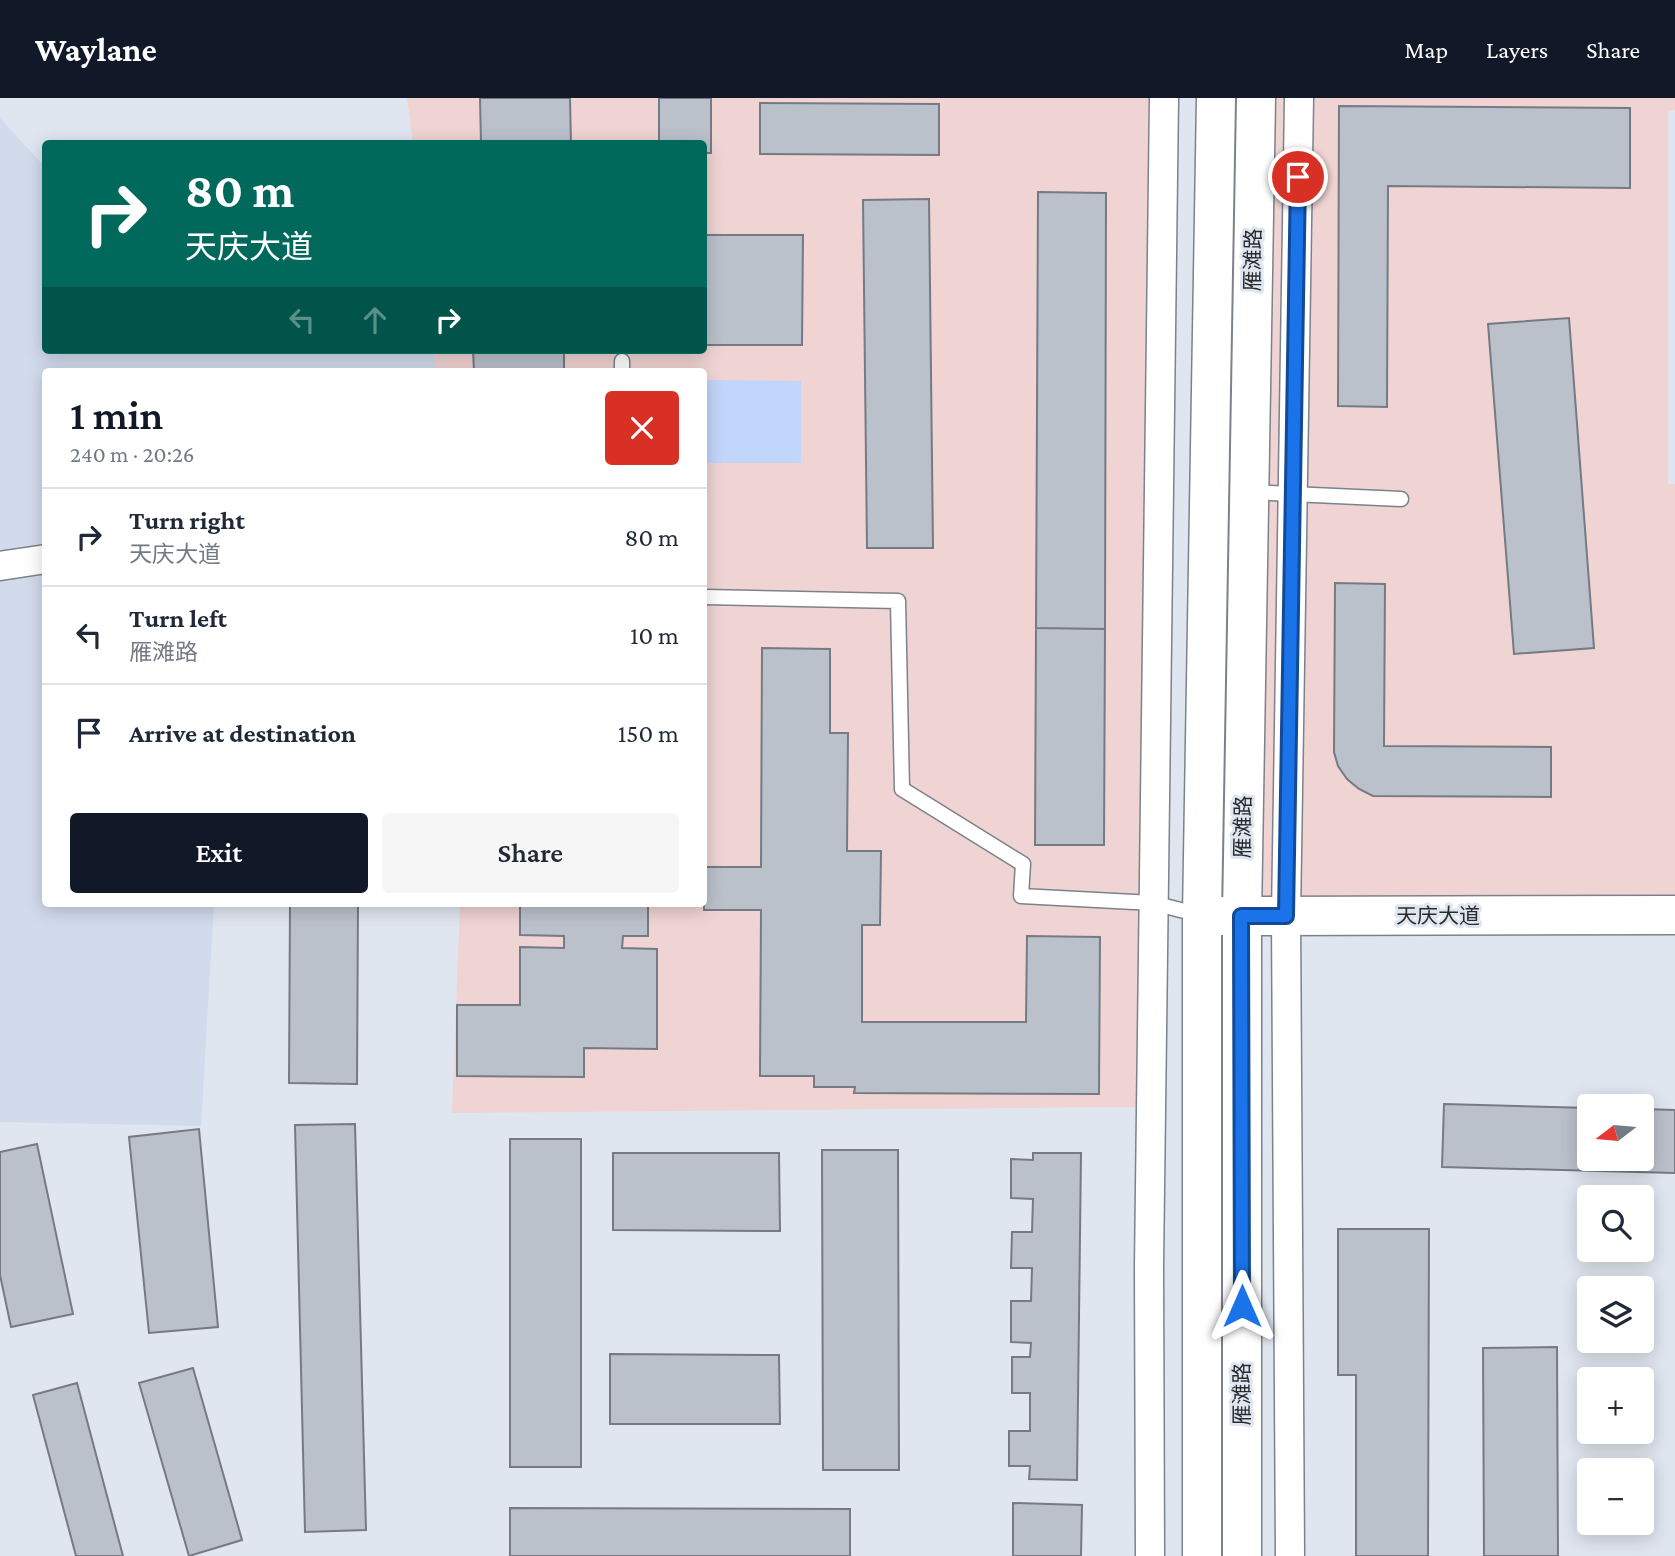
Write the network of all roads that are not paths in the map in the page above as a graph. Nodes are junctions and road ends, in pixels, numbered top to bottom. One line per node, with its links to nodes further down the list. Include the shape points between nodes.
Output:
1 (1164, 98): 11 (street)
2 (1216, 98): 12 (main road, 雁滩路)
3 (1256, 98): 5 (main road, 雁滩路)
4 (1299, 98): 6 (street, 雁滩路)
5 (1249, 492): 6 (lane); 14 (main road, 雁滩路)
6 (1293, 494): 7 (lane); 15 (street, 雁滩路)
7 (1401, 499)
8 (42, 560): 9 (street)
9 (0, 566)
10 (707, 597): 11 (lane, via 898,601 902,789 1023,864 1021,895)
11 (1153, 903): 12 (lane); 16 (street)
12 (1202, 915): 14 (main road, 天庆大道); 17 (main road, 雁滩路)
13 (1675, 915): 15 (main road, 天庆大道)
14 (1241, 916): 15 (main road, 天庆大道); 18 (main road, 雁滩路)
15 (1286, 916): 19 (street, 雁滩路)
16 (1150, 1556)
17 (1202, 1556)
18 (1242, 1556)
19 (1290, 1556)

